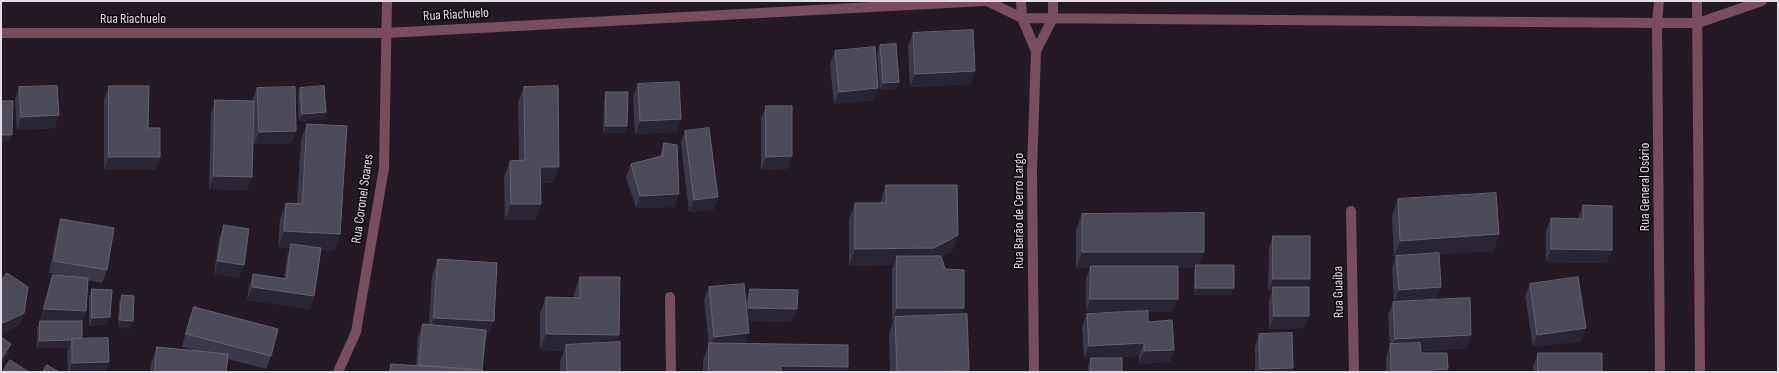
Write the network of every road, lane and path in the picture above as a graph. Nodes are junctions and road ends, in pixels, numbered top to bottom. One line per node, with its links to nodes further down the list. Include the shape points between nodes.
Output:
1 (387, 1): 13 (street, Rua Coronel Soares)
2 (984, 1): 13 (street, Rua Riachuelo)
3 (987, 1): 9 (street)
4 (1021, 1): 9 (street, Rua Barão de Cerro Largo)
5 (1053, 1): 10 (street, Rua Barão de Cerro Largo)
6 (1659, 1): 11 (street, Rua General Osório)
7 (1697, 1): 12 (street)
8 (1762, 1): 12 (street)
9 (1022, 18): 10 (street); 15 (street, Rua Barão de Cerro Largo)
10 (1053, 18): 11 (street); 15 (street, Rua Barão de Cerro Largo)
11 (1658, 23): 12 (street); 22 (street, Rua General Osório)
12 (1698, 23): 23 (street)
13 (386, 32): 14 (street, Rua Riachuelo); 18 (street, Rua Coronel Soares, via 384,168 356,332)
14 (1, 33)
15 (1036, 51): 20 (street, Rua Barão de Cerro Largo, via 1032,171)
16 (1351, 211): 21 (street, Rua Guaíba)
17 (670, 297): 19 (street)
18 (338, 372)
19 (671, 372)
20 (1034, 372)
21 (1354, 372)
22 (1660, 372)
23 (1700, 372)

